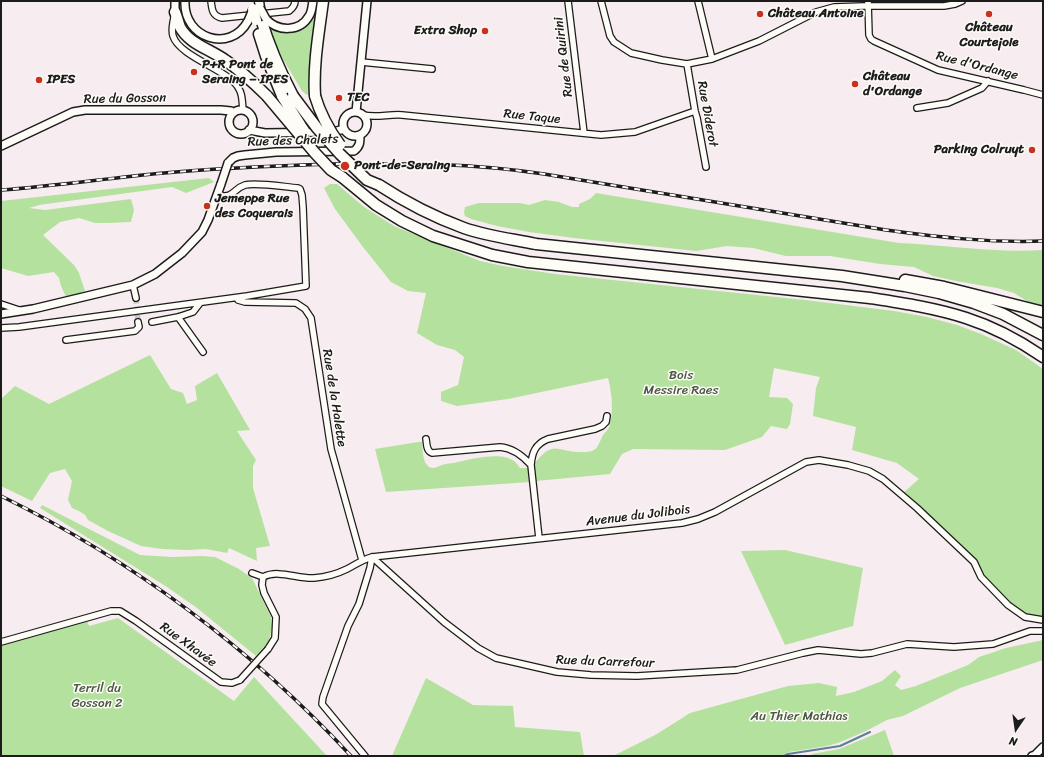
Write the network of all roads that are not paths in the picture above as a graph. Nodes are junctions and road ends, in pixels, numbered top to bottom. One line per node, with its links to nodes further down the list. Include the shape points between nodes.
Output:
1 (175, 1): 14 (street)
2 (185, 1): 15 (street, via 186,14 191,25 209,38 223,39 232,36)
3 (211, 1): 4 (street, via 213,14 222,18 289,10)
4 (295, 1)
5 (312, 1): 15 (street, via 309,17 296,27 282,28)
6 (323, 1): 34 (highway, bridge, via 316,57 315,96 333,136)
7 (367, 1): 17 (street)
8 (568, 1): 29 (street, Rue de Quirini)
9 (601, 1): 18 (street, via 614,42 631,53)
10 (698, 1): 16 (street)
11 (962, 1): 12 (street, via 944,6)
12 (869, 4): 16 (street, via 834,7 816,12 759,41); 20 (street, Rue d'Ordange, via 869,35 874,41 938,70)
13 (256, 5): 15 (highway, bridge)
14 (175, 12): 23 (street, via 173,36 176,42 184,50 234,82 241,93); 33 (highway, bridge, via 186,35 245,74 331,170)
15 (258, 20): 33 (highway, bridge, via 266,56 282,96 301,126); 34 (highway, bridge, via 286,82 317,128 367,180)
16 (712, 59): 18 (street)
17 (361, 62): 19 (street); 26 (street)
18 (687, 64): 24 (street, Rue Diderot)
19 (432, 69)
20 (988, 82): 21 (street, Rue d'Ordange); 22 (street, via 982,88 948,103)
21 (1043, 95)
22 (917, 108)
23 (243, 110): 25 (street); 28 (street, via 252,118)
24 (695, 111): 29 (street, Rue Taque, via 635,132 601,135); 32 (street, Rue Diderot)
25 (233, 113): 28 (street, via 229,123 232,130 243,134); 31 (street, Rue du Gosson, via 221,110 85,110 73,112)
26 (360, 114): 27 (street, via 348,114 345,117); 29 (street, Rue Taque, via 374,117 402,115); 30 (street, via 367,124)
27 (344, 129): 28 (street, via 333,132 265,133); 30 (street, via 353,136)
28 (250, 130)
29 (584, 133)
30 (360, 135): 35 (street, Rue des Chalets, bridge, via 360,143 354,151 276,152 233,158 228,163)
31 (1, 146)
32 (706, 167)
33 (342, 177): 52 (highway, via 402,222 433,236 492,255 528,262 902,303 967,318 1016,340)
34 (379, 184): 36 (highway, via 399,198 440,218 498,237 544,245)
35 (217, 195): 37 (street, Rue des Chalets, via 206,226 197,238 166,267); 39 (street, via 232,195 246,185 298,188 302,191 306,286)
36 (842, 276): 43 (highway, via 860,274 914,281); 49 (highway, via 939,293 974,303 1003,314)
37 (133, 285): 38 (street); 42 (street, Rue des Chalets)
38 (136, 298)
39 (237, 298): 40 (street); 58 (street, Rue de la Halette, via 245,302 296,303 305,309 311,318 331,449)
40 (200, 303): 45 (street, via 193,312); 48 (street)
41 (1, 304): 42 (street)
42 (23, 311): 44 (street, Rue des Chalets)
43 (1043, 312)
44 (1, 314)
45 (178, 317): 47 (street); 51 (street)
46 (138, 322): 50 (street, via 139,327 135,331)
47 (152, 322)
48 (1, 328)
49 (1043, 335)
50 (66, 340)
51 (202, 352)
52 (1043, 357)
53 (607, 416): 55 (street, via 606,422 598,429 548,439 540,443 533,452)
54 (426, 439): 55 (street, via 428,450 432,453 504,447 524,457)
55 (531, 465): 56 (street)
56 (539, 538): 57 (street, Avenue du Jolibois); 61 (street, Avenue du Jolibois, via 698,519 806,462 832,462 869,471 887,482 974,562 981,577 1008,605 1025,617)
57 (372, 557): 58 (street, Avenue du Jolibois); 62 (street, Rue du Carrefour, via 444,622 478,648 496,658 557,672 637,676 737,670 818,650 861,654 907,644 954,647 993,644 1030,631); 65 (street, via 359,604 348,626 322,704)
58 (362, 560): 60 (street, Avenue du Jolibois, via 343,571 321,577 305,578 276,573)
59 (252, 573): 60 (street)
60 (263, 577): 63 (street, Rue Xhavée, bridge, via 264,593 276,617 275,638 240,680 232,683 221,682 120,611 112,611)
61 (1043, 620)
62 (1043, 631)
63 (1, 642)
64 (1043, 747): 66 (street)
65 (365, 756)
66 (1034, 756)

